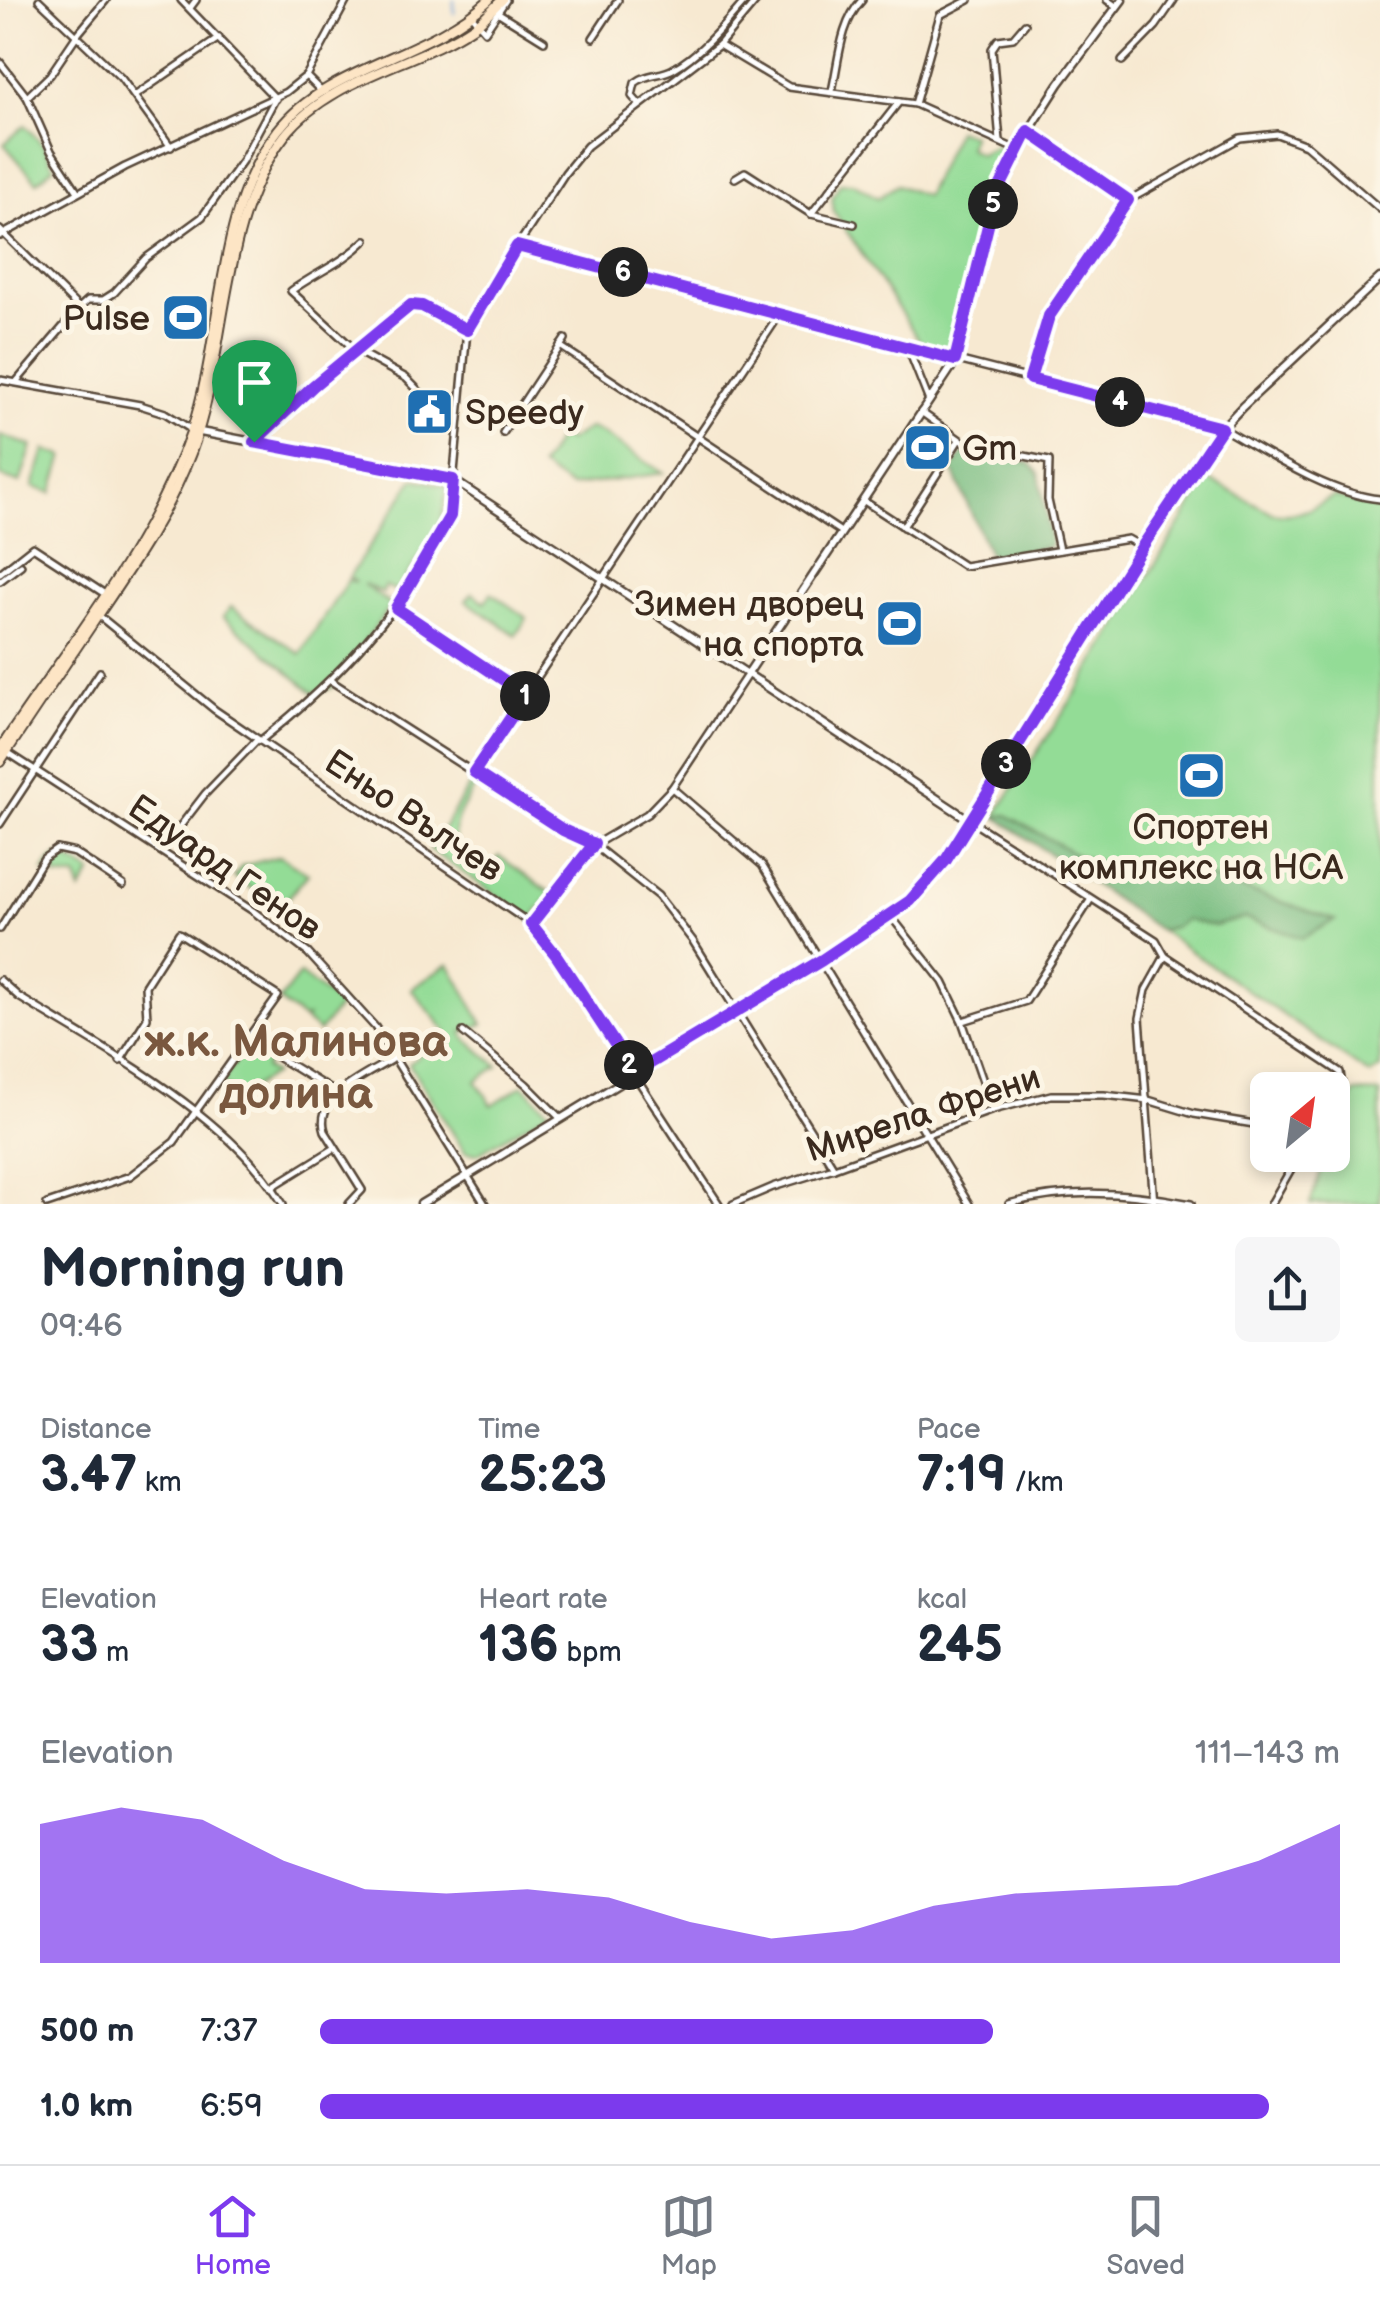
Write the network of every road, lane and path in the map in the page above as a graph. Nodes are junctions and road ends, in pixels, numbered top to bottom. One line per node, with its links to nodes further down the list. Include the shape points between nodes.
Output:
1 (39, 0): 20 (street)
2 (106, 0): 20 (street)
3 (182, 0): 16 (street)
4 (196, 0): 16 (street)
5 (347, 0): 27 (street)
6 (489, 0): 18 (main road)
7 (504, 0): 17 (street); 18 (main road)
8 (618, 0): 22 (street)
9 (746, 0): 34 (street, via 678,66 635,82)
10 (758, 0): 24 (street)
11 (862, 0): 28 (street, via 844,34)
12 (969, 0): 35 (street, via 940,15)
13 (1107, 0): 15 (street)
14 (1174, 0): 25 (street)
15 (1119, 3): 36 (street)
16 (190, 8): 21 (street)
17 (499, 13): 18 (street, via 485,31); 23 (street)
18 (474, 20): 30 (main road)
19 (1025, 24): 37 (street, via 992,50)
20 (77, 35): 29 (street); 31 (street)
21 (219, 38): 29 (street); 32 (street)
22 (593, 38)
23 (544, 41)
24 (719, 46): 28 (street, via 790,87); 34 (street)
25 (1122, 60)
26 (0, 62): 31 (street)
27 (306, 76): 30 (street); 32 (street)
28 (832, 92): 33 (street)
29 (136, 95): 38 (street)
30 (324, 96): 65 (main road, via 276,132 243,194)
31 (27, 97): 41 (street)
32 (276, 99): 38 (street); 50 (street, via 202,217 146,258 114,293)
33 (899, 102): 35 (street); 44 (street)
34 (638, 104): 48 (street, via 587,146)
35 (915, 104): 37 (street)
36 (1028, 131): 39 (street); 42 (street)
37 (1000, 141): 39 (street)
38 (170, 147): 41 (street)
39 (1017, 150): 57 (street, via 995,197)
40 (735, 178): 44 (street, via 745,172)
41 (78, 192): 46 (street)
42 (1128, 200): 43 (street, via 1240,138 1278,134 1306,146); 58 (street, via 1049,316)
43 (1380, 209)
44 (811, 214): 45 (street)
45 (854, 224)
46 (1, 233): 50 (street)
47 (366, 240): 56 (street, via 292,291)
48 (517, 246): 51 (street); 52 (street)
49 (1380, 278): 63 (street)
50 (80, 308): 60 (street)
51 (779, 316): 55 (street); 67 (street)
52 (467, 330): 56 (street, via 417,304); 64 (street)
53 (565, 339): 54 (street)
54 (560, 346): 66 (street); 67 (street)
55 (908, 348): 57 (street); 61 (street)
56 (355, 350): 64 (street, via 406,378); 69 (street)
57 (955, 360): 58 (street); 61 (street)
58 (1030, 379): 63 (street)
59 (0, 380): 60 (street)
60 (22, 384): 65 (street, via 154,409)
61 (929, 401): 62 (street)
62 (921, 412): 68 (street); 72 (street)
63 (1222, 428): 71 (street, via 1328,483); 75 (street)
64 (457, 430): 70 (street)
65 (195, 431): 69 (street); 81 (main road)
66 (503, 433)
67 (698, 438): 74 (street); 79 (street)
68 (959, 440): 73 (street); 76 (street, via 1048,462)
69 (254, 442): 70 (street)
70 (453, 480): 79 (street); 82 (street, via 450,516)
71 (1380, 499)
72 (863, 500): 73 (street); 74 (street)
73 (903, 527): 76 (street, via 964,566)
74 (841, 532): 85 (street)
75 (1142, 547): 76 (street, via 1128,539); 94 (street)
76 (1059, 550)
77 (21, 564): 80 (street)
78 (0, 573): 81 (street, via 34,548)
79 (605, 577): 85 (street); 87 (street)
80 (0, 582)
81 (107, 596): 83 (main road); 89 (main road)
82 (396, 608): 86 (street); 87 (street)
83 (98, 616): 88 (street, Еньо Вълчев); 89 (main road)
84 (100, 672): 91 (street)
85 (749, 672): 93 (street); 94 (street)
86 (330, 680): 88 (street); 92 (street)
87 (526, 695): 92 (street)
88 (259, 740): 97 (street); 101 (street, Еньо Вълчев)
89 (3, 750): 90 (main road); 91 (street, Едуард Генов)
90 (0, 762)
91 (35, 770): 95 (street); 97 (street, Едуард Генов)
92 (474, 772): 96 (street)
93 (672, 788): 96 (street, via 647,814); 104 (street, via 762,866)
94 (971, 820): 99 (street); 100 (street, via 928,883)
95 (0, 824)
96 (594, 844): 101 (street); 106 (street, via 658,896)
97 (161, 851): 110 (street, Едуард Генов, via 308,952)
98 (122, 885): 102 (street, via 75,853 57,849 44,858)
99 (1091, 899): 103 (street, via 1156,940); 107 (street, via 1026,1001)
100 (890, 915): 104 (street); 107 (street, via 943,982)
101 (531, 924): 113 (street, Еньо Вълчев)
102 (0, 929)
103 (1165, 956): 112 (street); 115 (street, via 1141,1010)
104 (822, 960): 106 (street); 120 (street)
105 (0, 980): 111 (street)
106 (736, 1012): 113 (street); 122 (street)
107 (962, 1021): 116 (street)
108 (462, 1032): 118 (street)
109 (248, 1039): 111 (street, via 278,996 180,932 145,986 147,1018); 114 (street); 117 (street)
110 (394, 1058): 114 (street); 124 (street, Едуард Генов)
111 (120, 1060): 117 (street)
112 (1340, 1072)
113 (634, 1073): 118 (street); 133 (street, Еньо Вълчев)
114 (338, 1094): 121 (street, via 323,1116)
115 (1148, 1100): 116 (street, Мирела Френи, via 1051,1095); 119 (street, Мирела Френи); 126 (street)
116 (993, 1110): 120 (street, Мирела Френи)
117 (196, 1111): 125 (street); 127 (street, via 174,1142 138,1172)
118 (560, 1118): 124 (street)
119 (1250, 1123)
120 (926, 1135): 122 (street, Мирела Френи); 135 (street)
121 (336, 1148): 125 (street); 130 (street, via 362,1191)
122 (834, 1168): 134 (street, Мирела Френи)
123 (1289, 1172): 138 (street)
124 (467, 1175): 131 (street); 132 (street, Едуард Генов)
125 (272, 1187): 129 (street)
126 (1155, 1200): 136 (street, via 1074,1193); 137 (street)
127 (58, 1202): 128 (street)
128 (47, 1204)
129 (283, 1204)
130 (350, 1204)
131 (421, 1204)
132 (486, 1204)
133 (719, 1204)
134 (734, 1204)
135 (968, 1204)
136 (1008, 1204)
137 (1191, 1204)
138 (1271, 1204)

